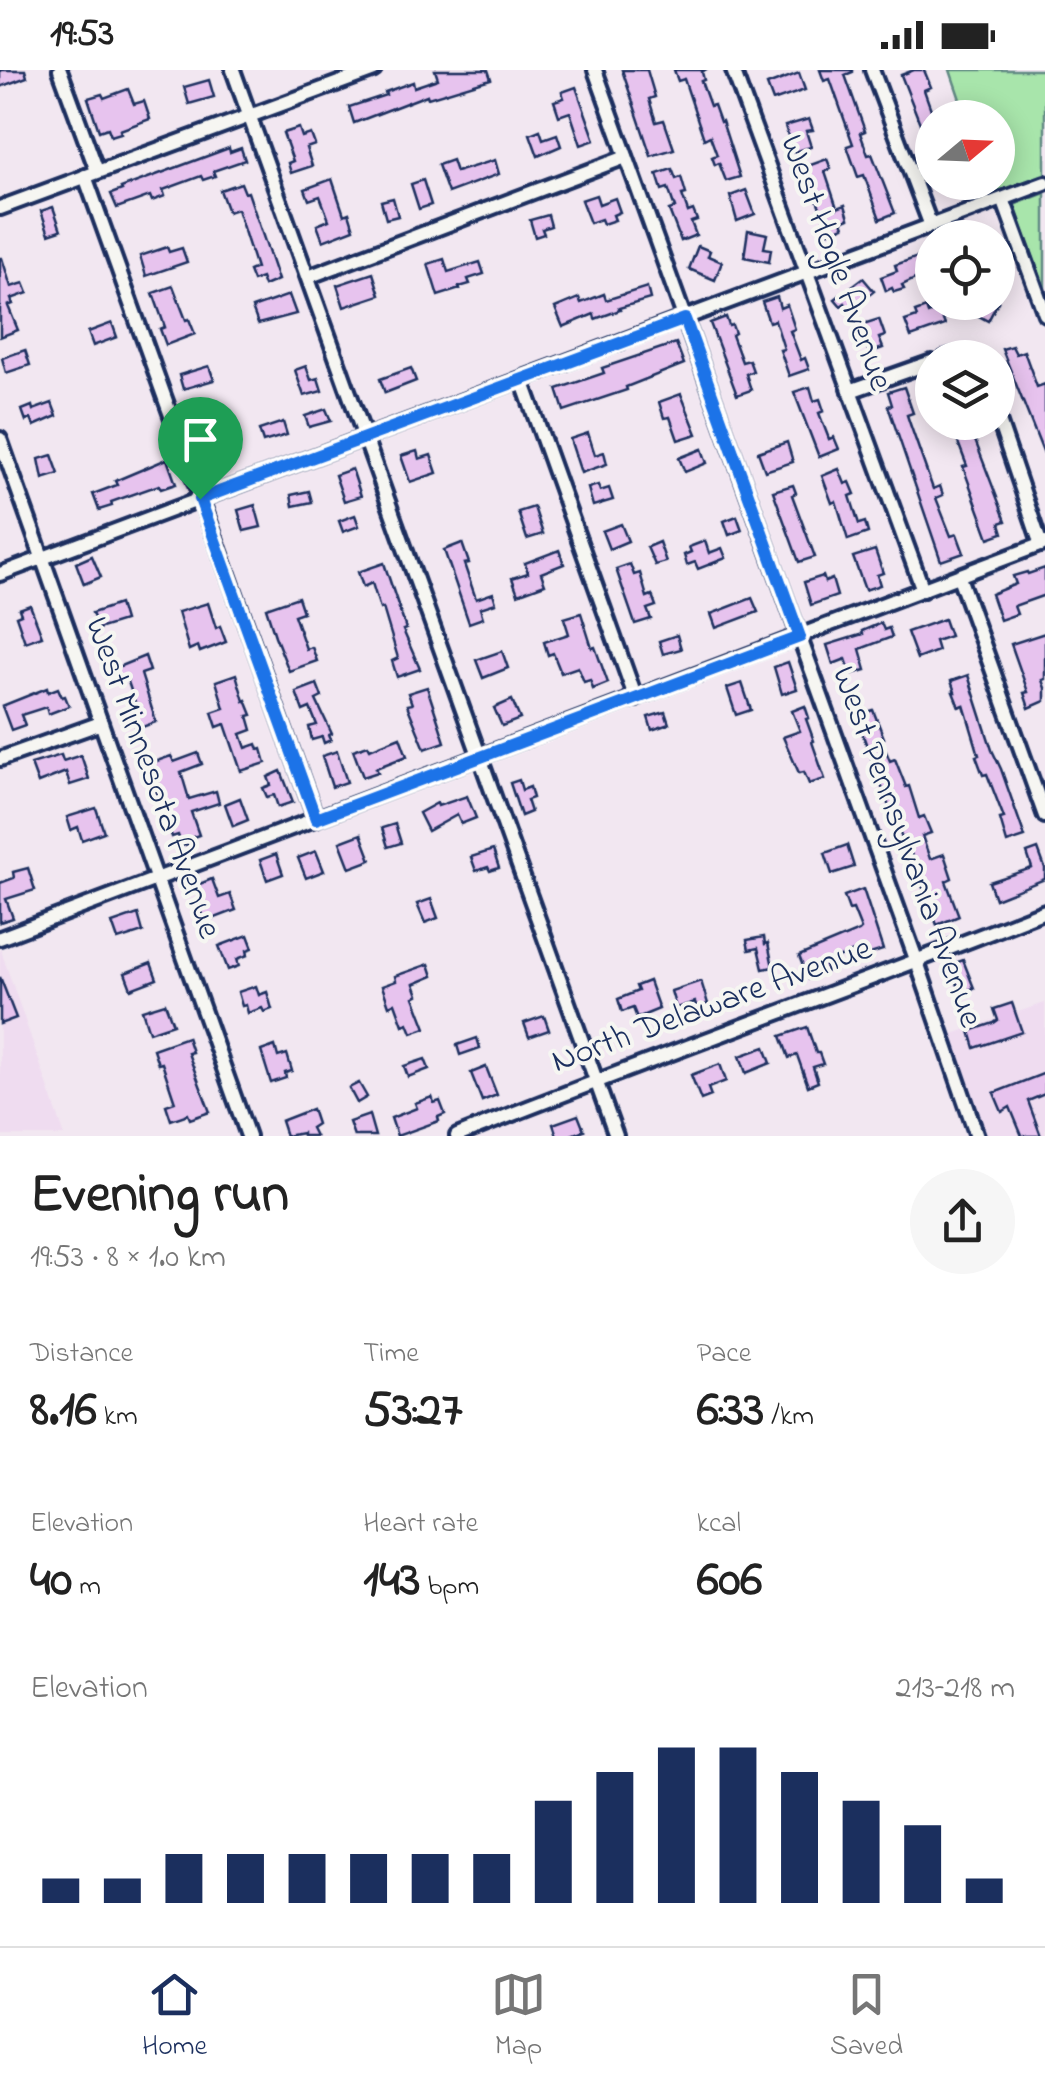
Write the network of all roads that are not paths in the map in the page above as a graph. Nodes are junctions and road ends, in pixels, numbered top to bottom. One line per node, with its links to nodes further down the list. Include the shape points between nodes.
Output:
1 (60, 70): 9 (street)
2 (233, 70): 7 (street)
3 (374, 70): 7 (street)
4 (595, 70): 8 (street, West Pennsylvania Avenue)
5 (872, 70): 15 (street)
6 (738, 71): 18 (street, West Hogle Avenue)
7 (250, 117): 9 (street); 19 (street)
8 (626, 156): 19 (street); 21 (street, West Pennsylvania Avenue)
9 (91, 174): 14 (street); 28 (street)
10 (1045, 183): 11 (street)
11 (1015, 194)
12 (999, 200): 16 (street)
13 (1002, 200): 20 (street)
14 (0, 208)
15 (929, 220)
16 (947, 220)
17 (915, 232): 18 (street)
18 (808, 274): 21 (street); 24 (street, West Hogle Avenue)
19 (308, 276): 25 (street)
20 (1045, 314)
21 (685, 319): 23 (street); 34 (street, West Pennsylvania Avenue)
22 (915, 368): 24 (street)
23 (522, 380): 25 (street); 35 (street)
24 (850, 391): 33 (street, West Hogle Avenue)
25 (367, 437): 28 (street); 37 (street)
26 (0, 439): 30 (street, West Minnesota Avenue)
27 (1006, 440): 29 (street)
28 (200, 499): 30 (street); 40 (street)
29 (1043, 544): 32 (street)
30 (42, 559): 31 (street); 36 (street, West Minnesota Avenue)
31 (0, 574)
32 (959, 577): 33 (street); 39 (street)
33 (923, 590): 34 (street)
34 (800, 637): 35 (street); 44 (street, West Pennsylvania Avenue)
35 (636, 699): 37 (street)
36 (101, 724): 38 (street); 41 (street, West Minnesota Avenue)
37 (482, 757): 40 (street); 45 (street)
38 (0, 759)
39 (1045, 816)
40 (316, 819): 41 (street)
41 (156, 878): 43 (street); 46 (street, West Minnesota Avenue)
42 (1045, 912): 44 (street, North Delaware Avenue)
43 (0, 938)
44 (917, 962): 45 (street, North Delaware Avenue); 49 (street, West Pennsylvania Avenue)
45 (597, 1080): 47 (street, North Delaware Avenue); 48 (street)
46 (248, 1136)
47 (457, 1136)
48 (616, 1136)
49 (977, 1136)

